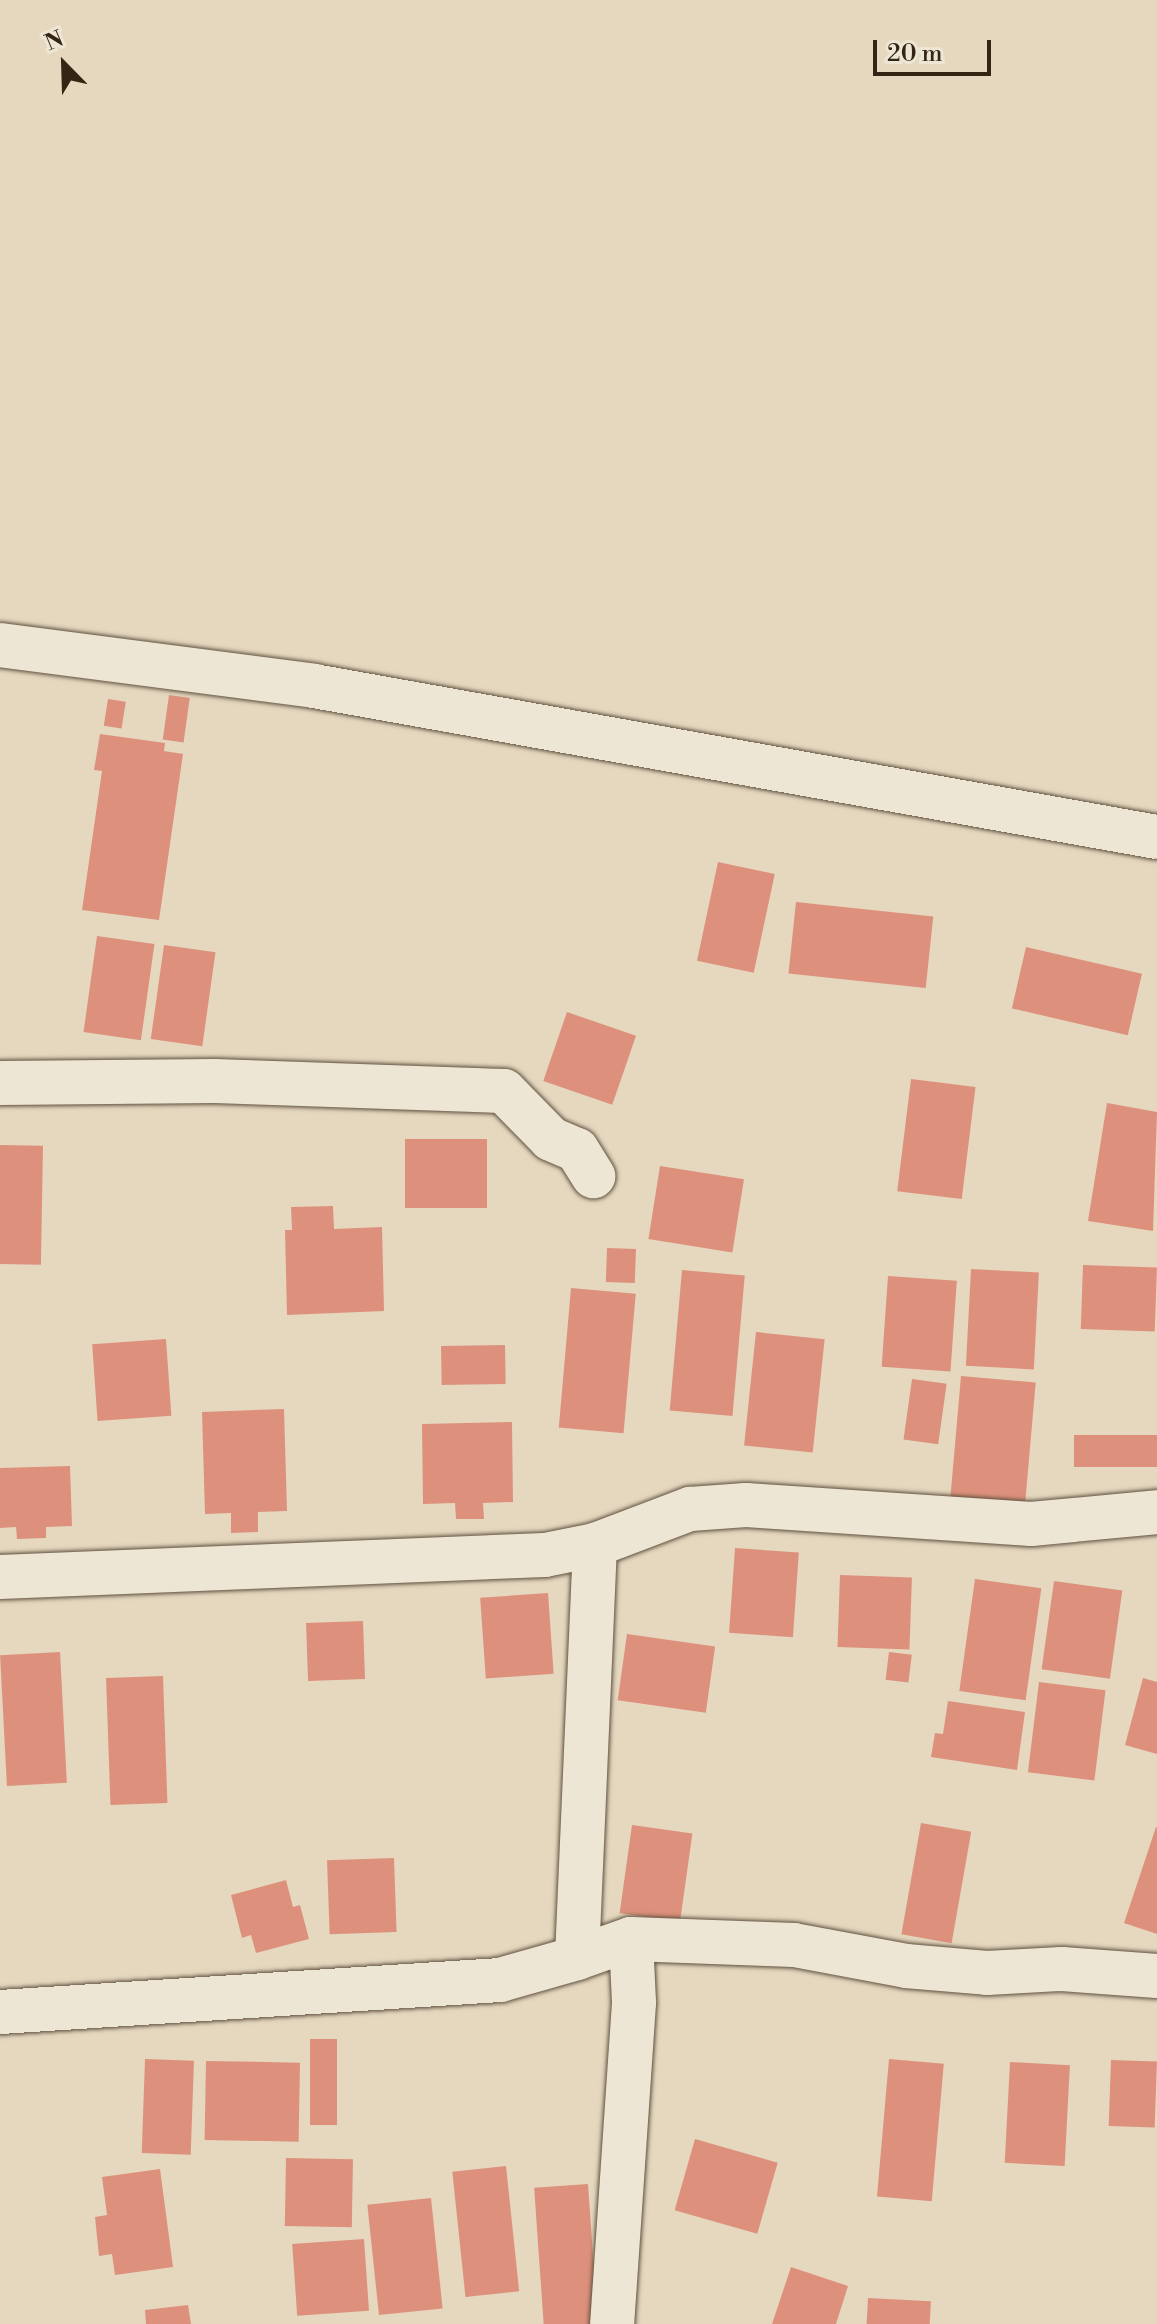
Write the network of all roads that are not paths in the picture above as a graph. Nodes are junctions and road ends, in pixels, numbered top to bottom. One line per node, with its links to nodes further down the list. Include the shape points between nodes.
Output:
1 (0, 645): 2 (street, via 314,686)
2 (1157, 837)
3 (0, 1083): 4 (street, via 230,1081 504,1091 551,1139 577,1150)
4 (593, 1176)
5 (1157, 1512): 6 (street, via 1017,1524 746,1505 690,1509)
6 (595, 1545): 7 (street, via 545,1555 388,1564); 9 (street)
7 (0, 1577)
8 (631, 1939): 9 (street); 10 (street, via 794,1945 906,1966 987,1973 1062,1969); 12 (street, via 634,2003)
9 (577, 1958): 11 (street, via 500,1980)
10 (1157, 1976)
11 (0, 2012)
12 (612, 2324)

